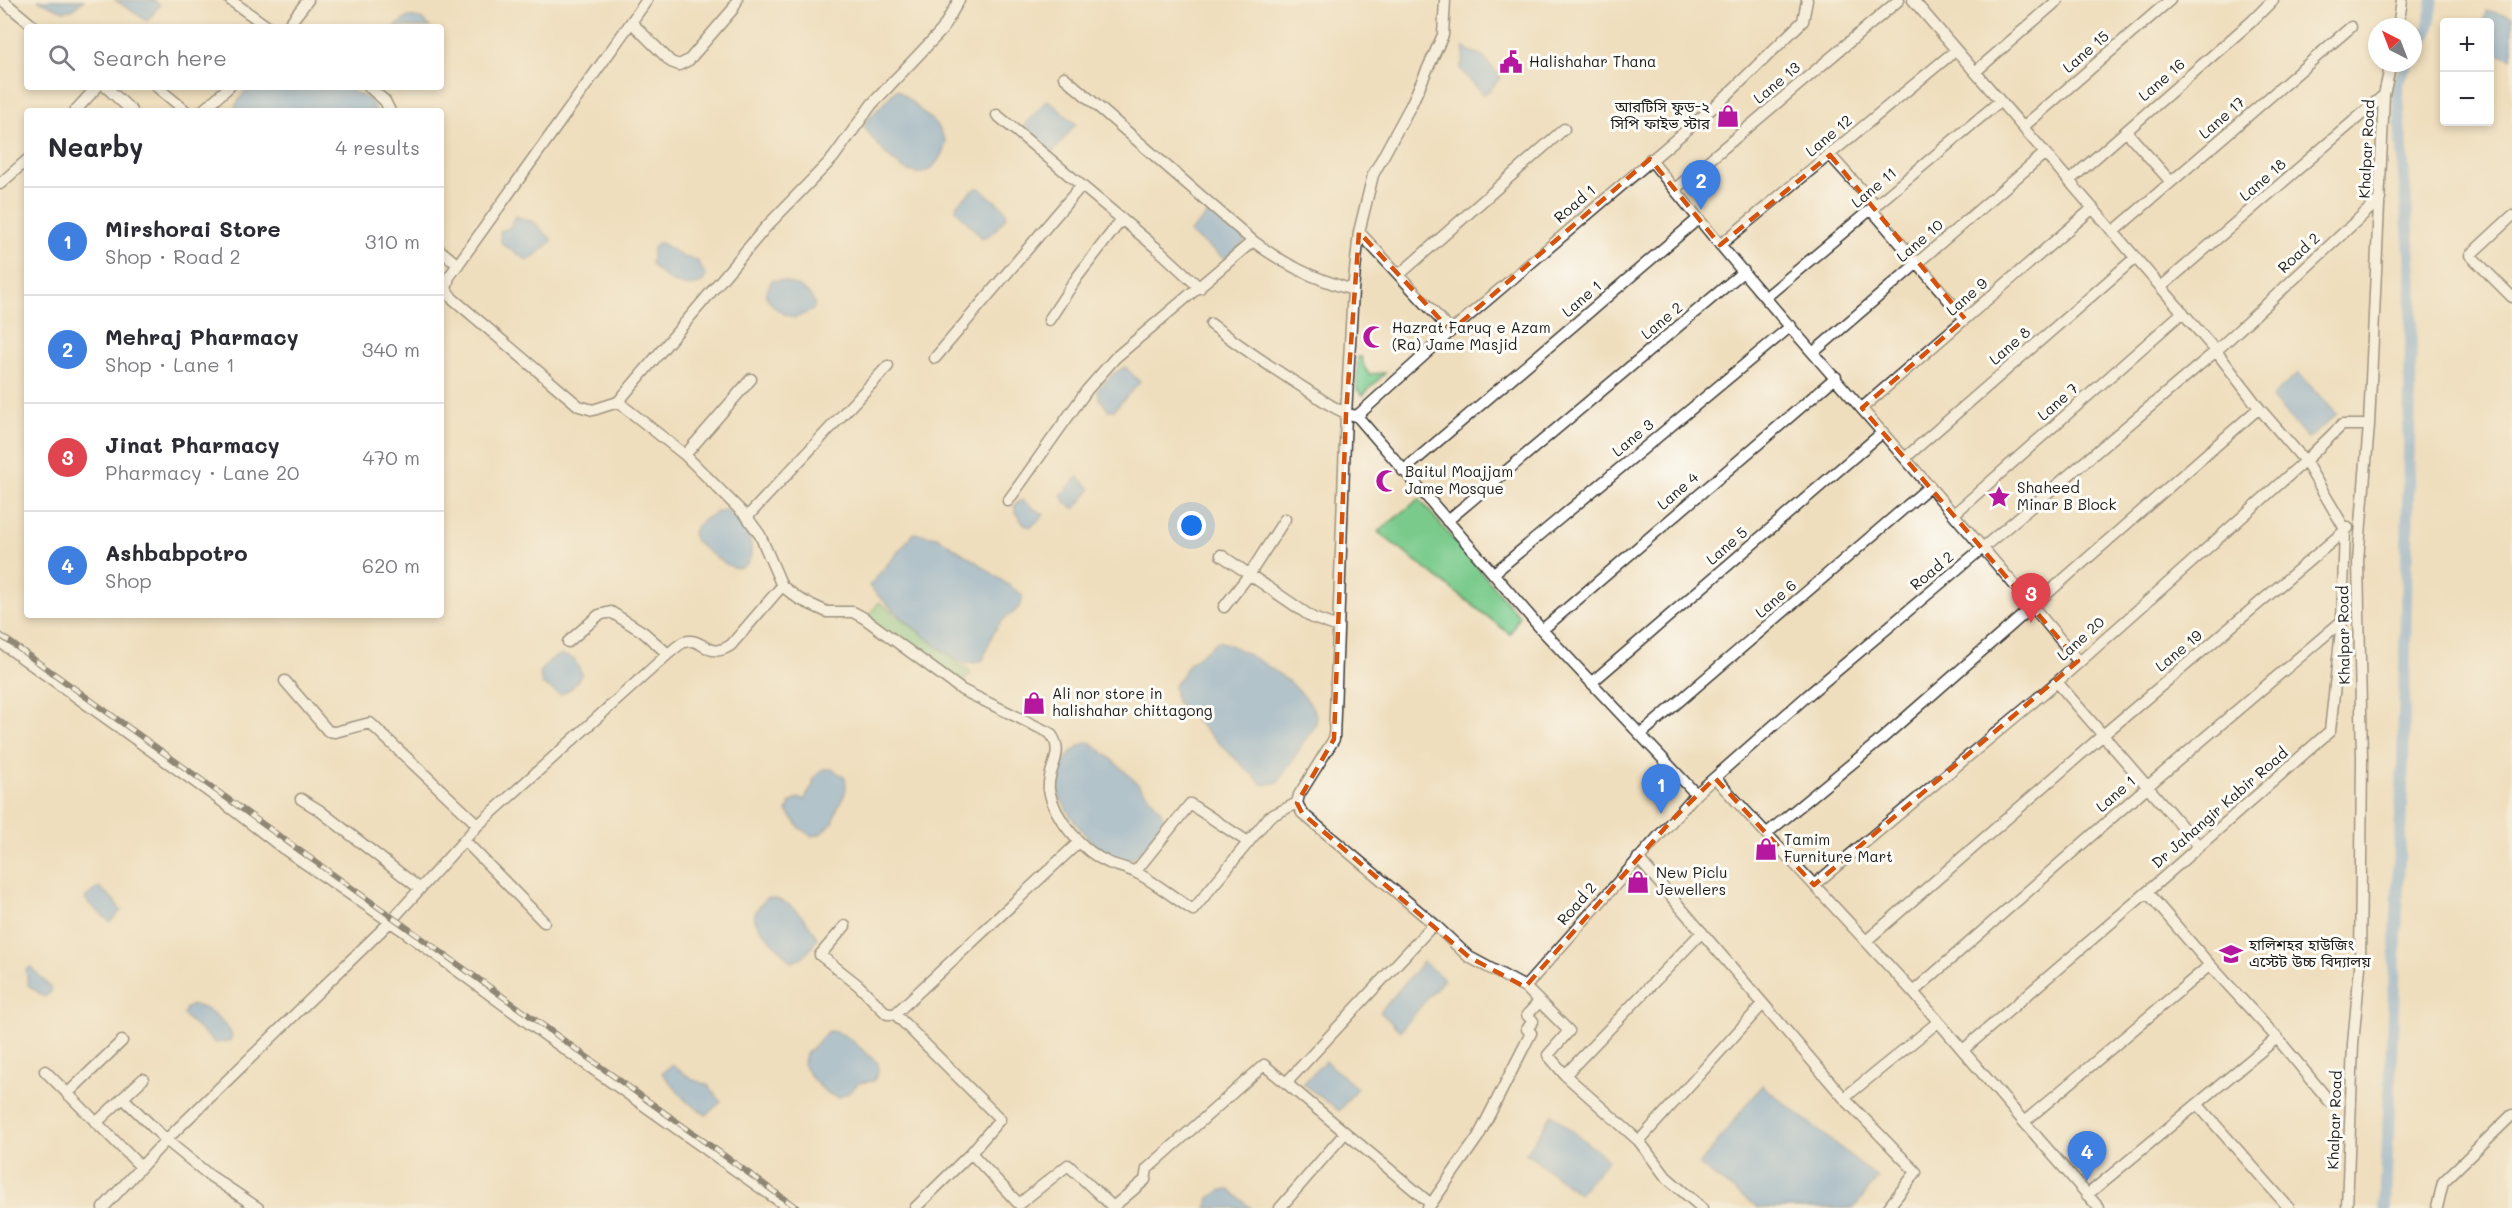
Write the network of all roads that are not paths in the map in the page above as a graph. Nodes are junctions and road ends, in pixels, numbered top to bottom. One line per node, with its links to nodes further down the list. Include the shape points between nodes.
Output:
1 (2, 0): 17 (street)
2 (230, 0): 18 (street)
3 (308, 0): 19 (street)
4 (647, 0): 16 (street)
5 (737, 0): 16 (street, via 688,60 679,65 671,62)
6 (959, 0): 83 (street, via 942,30 872,104 833,158 766,227)
7 (1445, 0): 56 (street, via 1443,35 1373,175)
8 (1807, 0): 43 (street, Road 1, via 1803,21 1723,99)
9 (1899, 0): 49 (street, Lane 13)
10 (1913, 0): 21 (street)
11 (2058, 0): 22 (street)
12 (2170, 0): 38 (street, Lane 15)
13 (2272, 0): 40 (street, Lane 16)
14 (2402, 0): 15 (street)
15 (2399, 18)
16 (632, 22): 63 (street)
17 (32, 24)
18 (264, 24)
19 (295, 24)
20 (2351, 27): 46 (street, Lane 17)
21 (1956, 50): 22 (street); 42 (street, Lane 12)
22 (1975, 72): 31 (street)
23 (2389, 72): 30 (street, Khalpar Road)
24 (1064, 77): 58 (street)
25 (94, 90): 32 (street)
26 (109, 90): 33 (street)
27 (162, 90): 34 (street)
28 (372, 90): 36 (street)
29 (225, 91): 35 (street)
30 (2384, 95): 50 (street, Khalpar Road); 66 (street, Lane 18)
31 (2000, 101): 38 (street); 51 (street, Lane 11)
32 (78, 108)
33 (129, 108)
34 (182, 108)
35 (205, 108)
36 (388, 108)
37 (996, 115): 48 (street)
38 (2023, 128): 41 (street)
39 (1564, 129): 65 (street)
40 (2126, 131): 45 (street, Lane 16); 46 (street)
41 (2045, 153): 45 (street); 62 (street, Lane 10)
42 (1830, 154): 51 (street); 59 (street, Lane 12)
43 (1647, 162): 49 (street); 76 (street, Road 1)
44 (24, 163): 47 (street)
45 (2069, 181): 52 (street)
46 (2171, 182): 57 (street, Lane 17)
47 (0, 184)
48 (1081, 186): 54 (street); 79 (street)
49 (1674, 189): 55 (street)
50 (2380, 200): 77 (street, Road 2); 87 (street, Khalpar Road)
51 (1873, 208): 62 (street); 69 (street, Lane 11)
52 (2093, 208): 57 (street); 72 (street, Lane 9)
53 (2512, 216): 70 (street, via 2470,255)
54 (1122, 219): 67 (street); 73 (street)
55 (1698, 219): 59 (street); 92 (street, Lane 1)
56 (1359, 232): 65 (street); 68 (street)
57 (2113, 232): 61 (street)
58 (1253, 241): 67 (street); 68 (street, via 1282,263)
59 (1720, 245): 64 (street)
60 (444, 253): 63 (street)
61 (2135, 258): 66 (street); 90 (street, Lane 8)
62 (1917, 264): 72 (street); 78 (street, Lane 10)
63 (458, 265): 83 (street, via 446,289 452,298 579,406 593,411)
64 (1744, 271): 69 (street); 98 (street, Lane 2)
65 (1399, 275): 76 (street)
66 (2161, 287): 71 (street)
67 (1200, 288): 94 (street, via 1115,358 1087,390)
68 (1353, 290): 86 (street)
69 (1766, 297): 75 (street)
70 (2512, 297)
71 (2183, 312): 77 (street); 95 (street, Lane 7)
72 (1965, 319): 84 (street, Lane 9)
73 (1049, 320)
74 (1211, 324): 86 (street, via 1274,369)
75 (1791, 326): 78 (street); 103 (street, Lane 3)
76 (1450, 331): 86 (street, Road 1)
77 (2216, 351): 85 (street); 101 (street, Road 2)
78 (1814, 352): 81 (street)
79 (935, 358)
80 (888, 366): 96 (street)
81 (1836, 377): 84 (street); 110 (street, Lane 4)
82 (751, 379): 89 (street)
83 (618, 402): 89 (street)
84 (1862, 408): 88 (street)
85 (2259, 408): 91 (street); 107 (street)
86 (1351, 415): 92 (street); 109 (street)
87 (2369, 425): 91 (street, Lane 20, via 2342,425); 99 (street, Khalpar Road)
88 (1883, 432): 90 (street); 117 (street, Lane 5)
89 (685, 456): 96 (street)
90 (1905, 458): 93 (street)
91 (2305, 461): 100 (street); 114 (street, Lane 20)
92 (1403, 471): 98 (street)
93 (1930, 486): 95 (street); 118 (street, Lane 6)
94 (1008, 501)
95 (1954, 514): 101 (street)
96 (747, 517): 105 (street, via 760,535)
97 (1285, 519): 104 (street)
98 (1447, 521): 103 (street)
99 (2361, 524): 100 (street); 181 (street, Khalpar Road, via 2360,967)
100 (2345, 529): 108 (street, Dr Jahangir Kabir Road); 119 (street, Lane 19)
101 (1983, 547): 107 (street); 120 (street, Road 2)
102 (1221, 555): 104 (street)
103 (1494, 573): 110 (street)
104 (1249, 574): 106 (street); 109 (street, via 1313,618)
105 (783, 586): 113 (street, via 721,652 684,642); 128 (street, via 799,599 827,612 853,612 864,618 962,690 1050,733 1057,741 1057,756 1049,788 1058,813)
106 (1224, 607)
107 (2033, 607): 114 (street); 126 (street)
108 (2342, 621): 121 (street, Lane 1); 130 (street, Dr Jahangir Kabir Road, via 2330,731)
109 (1338, 627): 124 (street, via 1334,740)
110 (1542, 630): 117 (street)
111 (0, 642): 136 (street)
112 (568, 642): 113 (street, via 599,615 611,612)
113 (668, 654): 125 (street)
114 (2078, 662): 116 (street, Lane 20)
115 (285, 681): 125 (street, via 328,731 370,723)
116 (2057, 682): 119 (street); 133 (street, Lane 20)
117 (1591, 683): 118 (street)
118 (1641, 734): 122 (street)
119 (2103, 735): 121 (street); 141 (street, Lane 19)
120 (1715, 778): 122 (street, Road 2); 126 (street)
121 (2148, 786): 130 (street); 144 (street, Lane 1)
122 (1696, 794): 131 (street, Road 2)
123 (301, 799): 134 (street)
124 (1297, 802): 129 (street, via 1269,817); 138 (street, via 1302,813)
125 (478, 825): 127 (street)
126 (1766, 834): 133 (street)
127 (465, 841): 134 (street); 137 (street)
128 (1079, 842): 132 (street, via 1107,862); 147 (street)
129 (1248, 842): 132 (street, via 1190,804); 132 (street, via 1193,910)
130 (2198, 845): 135 (street, Dr Jahangir Kabir Road)
131 (1638, 858): 140 (street); 143 (street, Road 2)
132 (1135, 872)
133 (1814, 885): 141 (street)
134 (420, 888): 136 (street)
135 (2147, 892): 142 (street); 151 (street, Dr Jahangir Kabir Road)
136 (390, 922): 165 (street); 173 (street)
137 (544, 922)
138 (1434, 924): 143 (street, via 1469,957); 155 (street)
139 (845, 926): 147 (street, via 820,955 858,984 887,1014)
140 (1702, 932): 146 (street); 153 (street)
141 (1866, 942): 144 (street)
142 (2210, 965): 149 (street); 162 (street)
143 (1526, 987): 145 (street)
144 (1913, 992): 148 (street)
145 (1539, 1002): 153 (street, via 1569,1031 1548,1055); 170 (street, via 1527,1016 1533,1021 1527,1029 1531,1033 1478,1137)
146 (1763, 1004): 158 (street); 166 (street)
147 (895, 1014): 167 (street, via 1000,1119)
148 (1938, 1022): 151 (street); 158 (street)
149 (2277, 1038): 159 (street); 160 (street)
150 (123, 1041): 156 (street)
151 (1963, 1050): 162 (street)
152 (45, 1071): 156 (street)
153 (1565, 1076): 166 (street)
154 (143, 1079): 157 (street)
155 (1286, 1083): 164 (street); 175 (street, via 1264,1065 1147,1168 1145,1180)
156 (67, 1094): 163 (street)
157 (123, 1098): 163 (street); 165 (street)
158 (1844, 1098): 178 (street, via 1916,1172)
159 (2330, 1102)
160 (2198, 1105): 169 (street); 180 (street)
161 (2512, 1115): 182 (street, via 2443,1182)
162 (2024, 1122): 169 (street)
163 (96, 1123): 168 (street)
164 (1345, 1133): 170 (street); 176 (street)
165 (166, 1140): 168 (street); 172 (street)
166 (1639, 1141): 177 (street, via 1666,1177)
167 (971, 1153): 174 (street); 175 (street, via 1019,1204 1068,1165)
168 (141, 1167): 171 (street)
169 (2087, 1195): 179 (street)
170 (1430, 1206)
171 (103, 1208)
172 (258, 1208)
173 (789, 1208)
174 (915, 1208)
175 (1114, 1208)
176 (1280, 1208)
177 (1702, 1208)
178 (1888, 1208)
179 (2099, 1208)
180 (2289, 1208)
181 (2347, 1208)
182 (2437, 1208)

